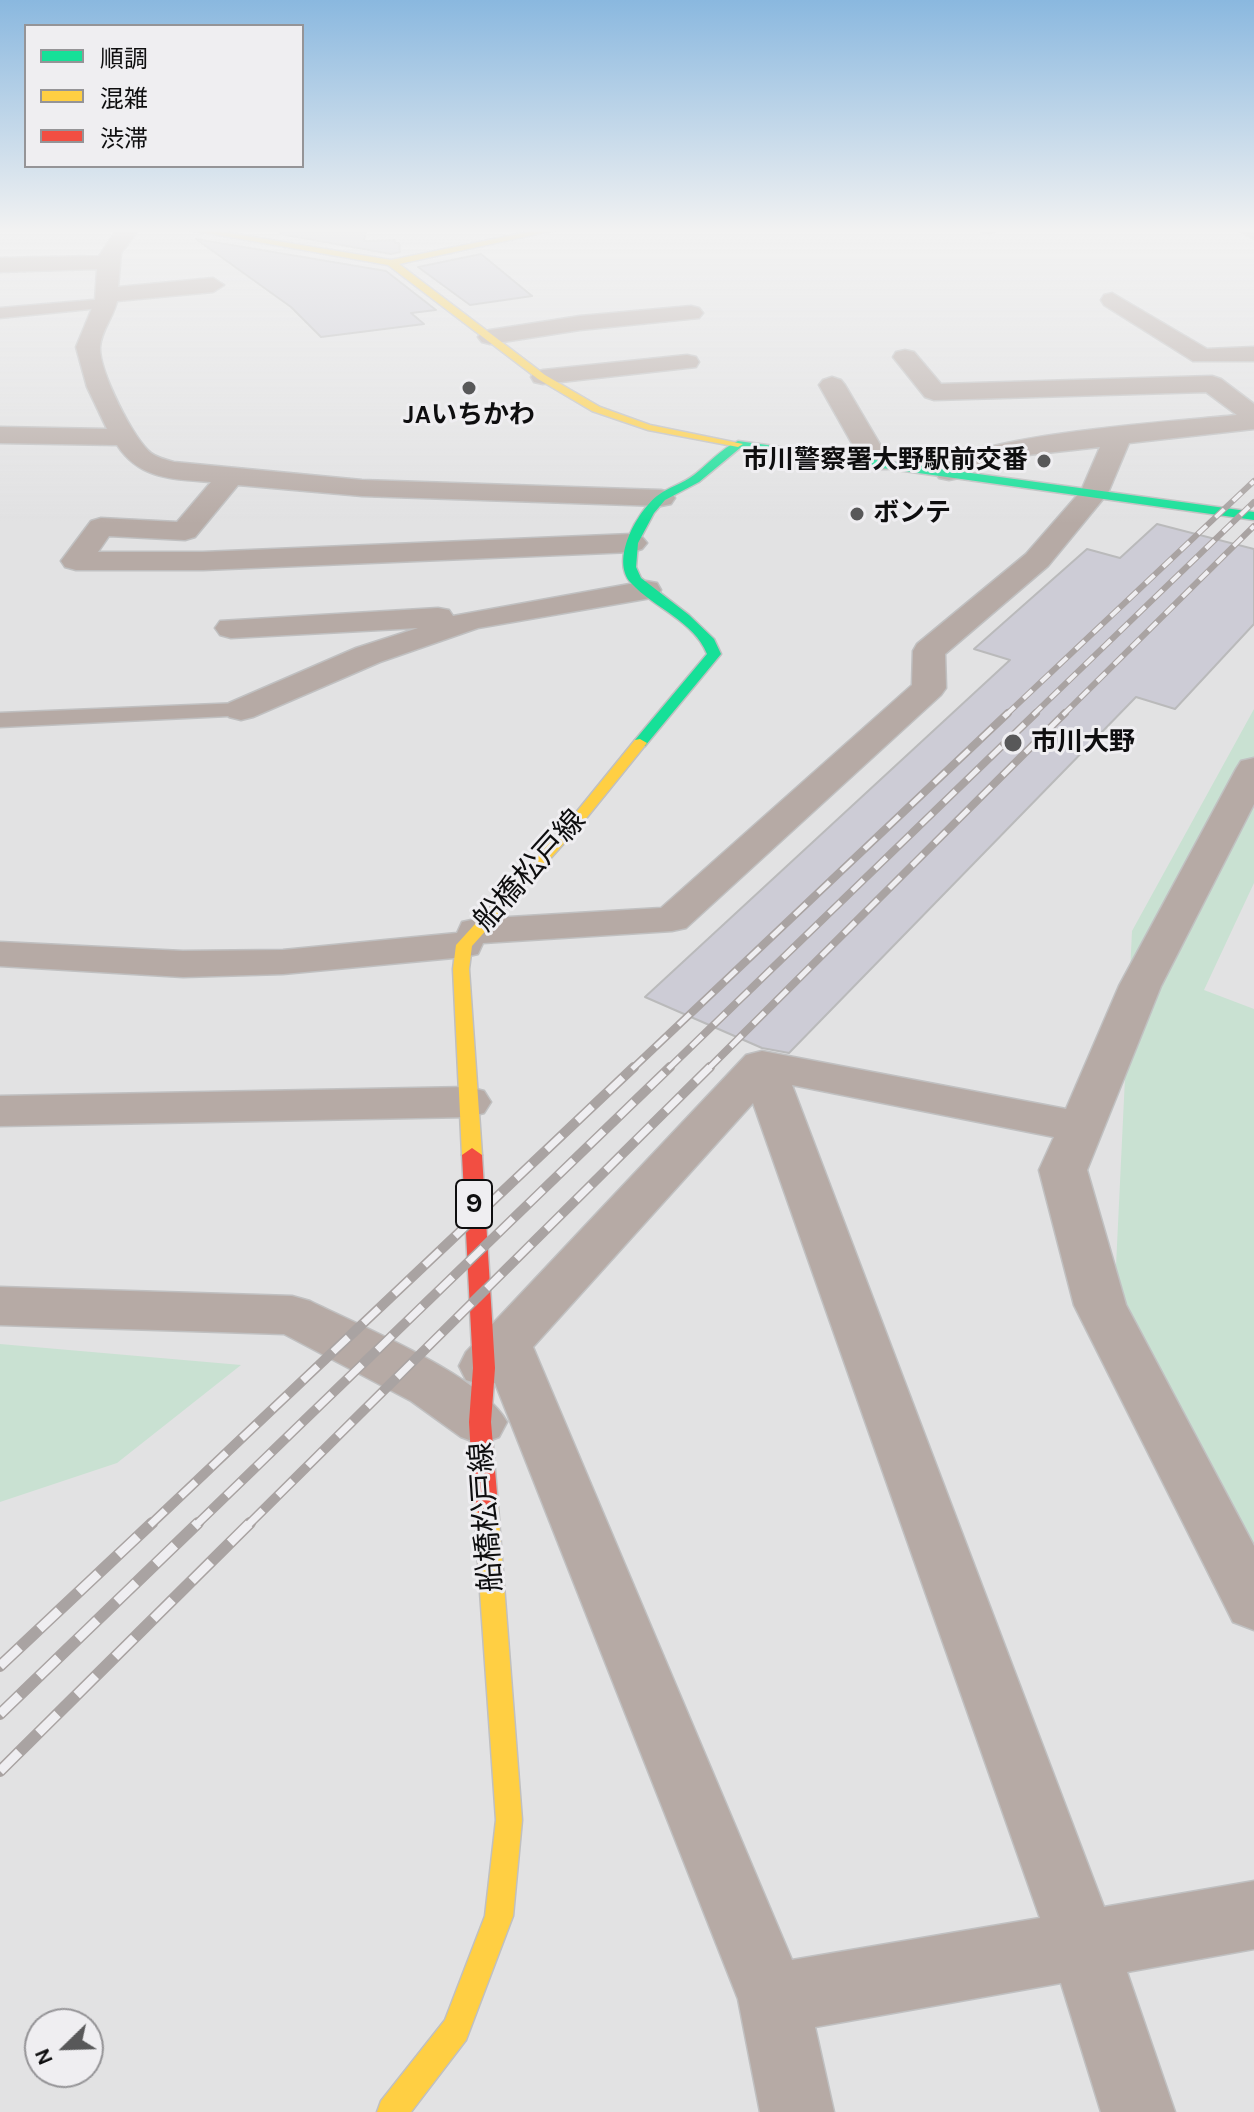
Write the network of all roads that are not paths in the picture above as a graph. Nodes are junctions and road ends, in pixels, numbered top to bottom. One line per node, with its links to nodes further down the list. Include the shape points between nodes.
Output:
1 (96, 327): 15 (street, via 88,347 89,364)
2 (477, 327): 5 (main road)
3 (557, 327): 5 (street)
4 (1155, 327): 7 (street)
5 (490, 337): 11 (main road)
6 (1254, 354): 7 (street)
7 (1202, 356): 9 (street)
8 (905, 357): 13 (street, via 934,392 1212,384)
9 (1157, 357)
10 (687, 362): 11 (street)
11 (543, 377): 17 (main road, via 625,421)
12 (832, 385): 18 (street)
13 (1254, 419): 16 (street)
14 (0, 435): 15 (street)
15 (126, 437): 20 (street, via 141,459 170,470)
16 (1118, 437): 19 (street, via 982,456); 21 (street)
17 (738, 444): 18 (main road); 22 (main road, via 695,480)
18 (877, 463): 19 (main road)
19 (949, 472): 21 (main road)
20 (231, 476): 22 (street, via 362,488); 24 (street, via 185,531 101,527 76,561 235,560)
21 (1094, 493): 23 (main road); 31 (street, via 1037,560 929,651 929,688 672,919)
22 (661, 498): 24 (main road)
23 (1254, 516)
24 (632, 543): 25 (main road, 船橋松戸線, via 630,567)
25 (646, 590): 26 (street); 31 (main road, 船橋松戸線, via 684,618 714,654 579,818)
26 (472, 620): 27 (street, via 425,616); 28 (street, via 368,655)
27 (231, 628)
28 (241, 710): 29 (lane)
29 (0, 720)
30 (1254, 769): 36 (street, via 1140,986)
31 (470, 938): 32 (street, via 283,962 197,964); 34 (main road, 船橋松戸線 / 9, via 461,969)
32 (0, 954)
33 (762, 1065): 36 (street); 38 (street); 42 (street)
34 (468, 1102): 35 (street); 38 (main road, 船橋松戸線 / 9)
35 (0, 1111)
36 (1081, 1127): 40 (street, via 1063,1170 1100,1305)
37 (0, 1306): 39 (street, via 292,1315 430,1386)
38 (495, 1356): 39 (main road, 船橋松戸線 / 9); 43 (street)
39 (480, 1422): 44 (main road, 船橋松戸線 / 9, via 509,1820 499,1916 456,2030)
40 (1254, 1604)
41 (1254, 1915): 42 (street)
42 (1084, 1946): 43 (street); 46 (street)
43 (773, 1999): 45 (street)
44 (392, 2112)
45 (797, 2112)
46 (1138, 2112)

